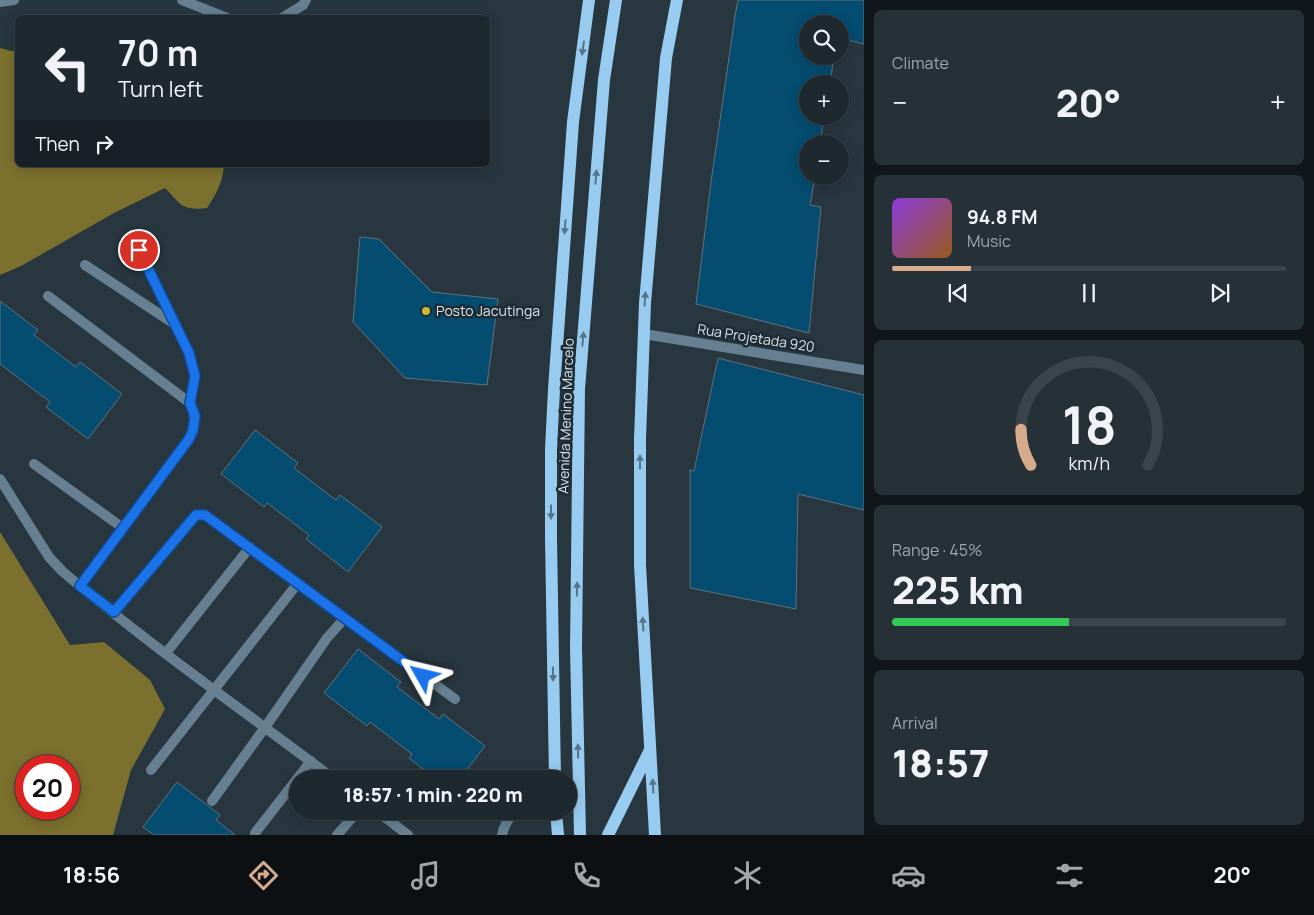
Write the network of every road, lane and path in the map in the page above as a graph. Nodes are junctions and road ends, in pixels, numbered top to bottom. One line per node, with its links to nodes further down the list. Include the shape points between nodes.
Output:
1 (14, 0): 7 (street)
2 (182, 0): 8 (street)
3 (306, 0): 9 (street)
4 (589, 0): 33 (main road, Avenida Menino Marcelo, one-way to 33, via 573,122 551,449)
5 (616, 0): 44 (main road, Avenida Menino Marcelo, one-way to 5, via 576,648 579,390 604,80)
6 (677, 0): 14 (main road, one-way to 6, via 666,58)
7 (0, 2)
8 (220, 15)
9 (287, 15)
10 (132, 235): 13 (street)
11 (85, 265): 13 (street)
12 (48, 296): 16 (street)
13 (176, 325): 16 (street, via 195,376)
14 (644, 334): 15 (street, Rua Projetada 920); 29 (main road, one-way to 14, via 640,565)
15 (864, 370)
16 (190, 403): 19 (street, via 195,416 189,439)
17 (34, 464): 19 (street)
18 (0, 479): 22 (street, via 49,557)
19 (123, 528): 22 (street)
20 (250, 547): 21 (street); 23 (street, via 205,515 196,515); 25 (street)
21 (298, 583): 24 (street); 26 (street)
22 (80, 586): 23 (street)
23 (114, 612): 25 (street)
24 (345, 618): 27 (street); 28 (street)
25 (166, 653): 26 (street)
26 (214, 690): 28 (street); 31 (street)
27 (455, 699)
28 (266, 726): 30 (street); 34 (street)
29 (651, 747): 45 (main road); 46 (main road, one-way to 29)
30 (311, 761): 32 (street); 39 (street)
31 (151, 770)
32 (322, 770)
33 (555, 770)
34 (212, 801)
35 (350, 820): 40 (street)
36 (389, 820): 41 (street)
37 (507, 820): 42 (street)
38 (557, 820): 43 (main road)
39 (255, 833)
40 (337, 835)
41 (408, 835)
42 (502, 835)
43 (558, 835)
44 (580, 835)
45 (608, 835)
46 (655, 835)

